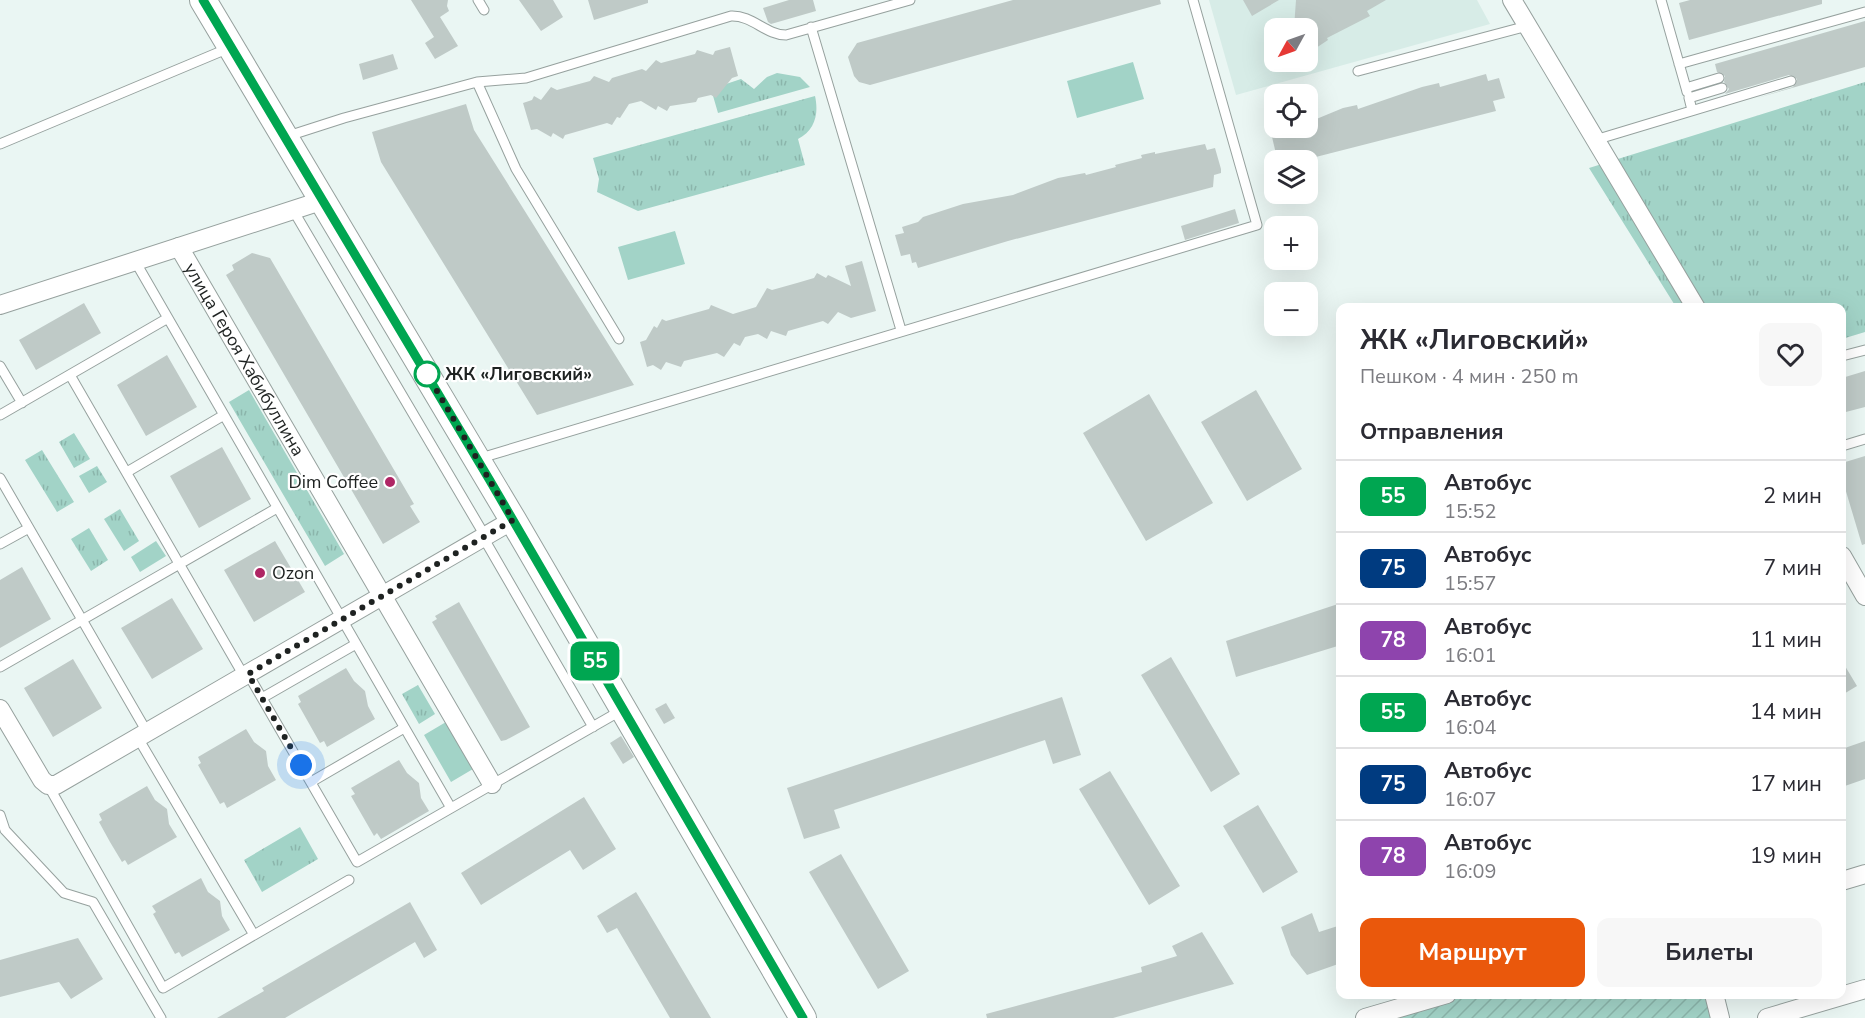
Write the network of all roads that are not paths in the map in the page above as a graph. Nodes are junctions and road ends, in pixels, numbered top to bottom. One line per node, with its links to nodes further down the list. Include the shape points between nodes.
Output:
1 (203, 0): 12 (street)
2 (210, 0): 22 (street)
3 (478, 0): 8 (lane)
4 (910, 0): 11 (lane)
5 (1193, 0): 32 (lane, via 1257,225)
6 (1512, 0): 10 (street)
7 (1661, 0): 13 (lane)
8 (484, 10)
9 (1865, 12): 13 (lane)
10 (1527, 26): 14 (lane); 23 (street)
11 (812, 27): 17 (lane, via 775,35 742,17 731,16 526,78); 32 (lane)
12 (231, 47): 22 (street); 24 (lane)
13 (1679, 64): 18 (lane)
14 (1358, 71)
15 (1719, 78): 18 (lane)
16 (1791, 81): 21 (lane)
17 (477, 82): 22 (lane); 33 (lane, via 516,169)
18 (1686, 88): 20 (lane)
19 (1722, 88): 20 (lane)
20 (1689, 98): 21 (lane)
21 (1692, 110): 23 (lane)
22 (288, 136): 25 (street); 43 (street)
23 (1594, 140): 29 (street)
24 (0, 144)
25 (324, 200): 26 (street); 47 (street)
26 (293, 210): 27 (street); 49 (lane)
27 (179, 247): 28 (street); 54 (street, улица Героя Хабибуллина)
28 (135, 261): 30 (street); 31 (lane)
29 (1693, 303)
30 (0, 305)
31 (168, 318): 37 (lane); 40 (lane)
32 (901, 330): 43 (lane)
33 (619, 339)
34 (1865, 350): 35 (lane)
35 (1846, 356)
36 (0, 366): 38 (lane)
37 (70, 375): 38 (lane); 44 (lane)
38 (22, 403): 39 (lane)
39 (0, 415)
40 (224, 415): 44 (lane); 46 (lane)
41 (1865, 439): 42 (lane)
42 (1846, 445)
43 (484, 458): 61 (street)
44 (127, 472): 52 (lane)
45 (0, 478): 48 (lane)
46 (277, 507): 52 (lane); 55 (lane)
47 (513, 520): 49 (street); 61 (street)
48 (29, 528): 50 (lane); 56 (lane)
49 (484, 536): 54 (street); 63 (lane)
50 (0, 544)
51 (1846, 562): 53 (street)
52 (180, 564): 56 (lane); 59 (lane)
53 (1863, 590)
54 (384, 595): 55 (street); 67 (street, улица Героя Хабибуллина)
55 (342, 619): 57 (lane); 59 (street)
56 (82, 620): 58 (lane); 65 (lane)
57 (356, 644): 60 (lane); 64 (lane)
58 (0, 667)
59 (246, 675): 60 (lane); 65 (street)
60 (262, 698): 66 (lane)
61 (626, 707): 63 (lane); 81 (street); 82 (street)
62 (0, 709): 68 (street)
63 (593, 727): 67 (lane)
64 (404, 728): 66 (lane); 69 (lane)
65 (142, 735): 68 (street, via 56,785); 74 (lane)
66 (311, 782): 69 (lane, via 357,862)
67 (492, 784): 69 (lane)
68 (48, 785): 74 (lane, via 163,988)
69 (451, 808)
70 (0, 815): 80 (lane, via 5,830 64,893 93,902)
71 (1865, 874): 73 (street)
72 (349, 880): 74 (lane)
73 (1846, 880)
74 (254, 935)
75 (1865, 989): 76 (street)
76 (1846, 995)
77 (1431, 999): 83 (street)
78 (1715, 999): 84 (street)
79 (1831, 999): 85 (street)
80 (161, 1018)
81 (803, 1018)
82 (810, 1018)
83 (1365, 1018)
84 (1720, 1018)
85 (1767, 1018)

